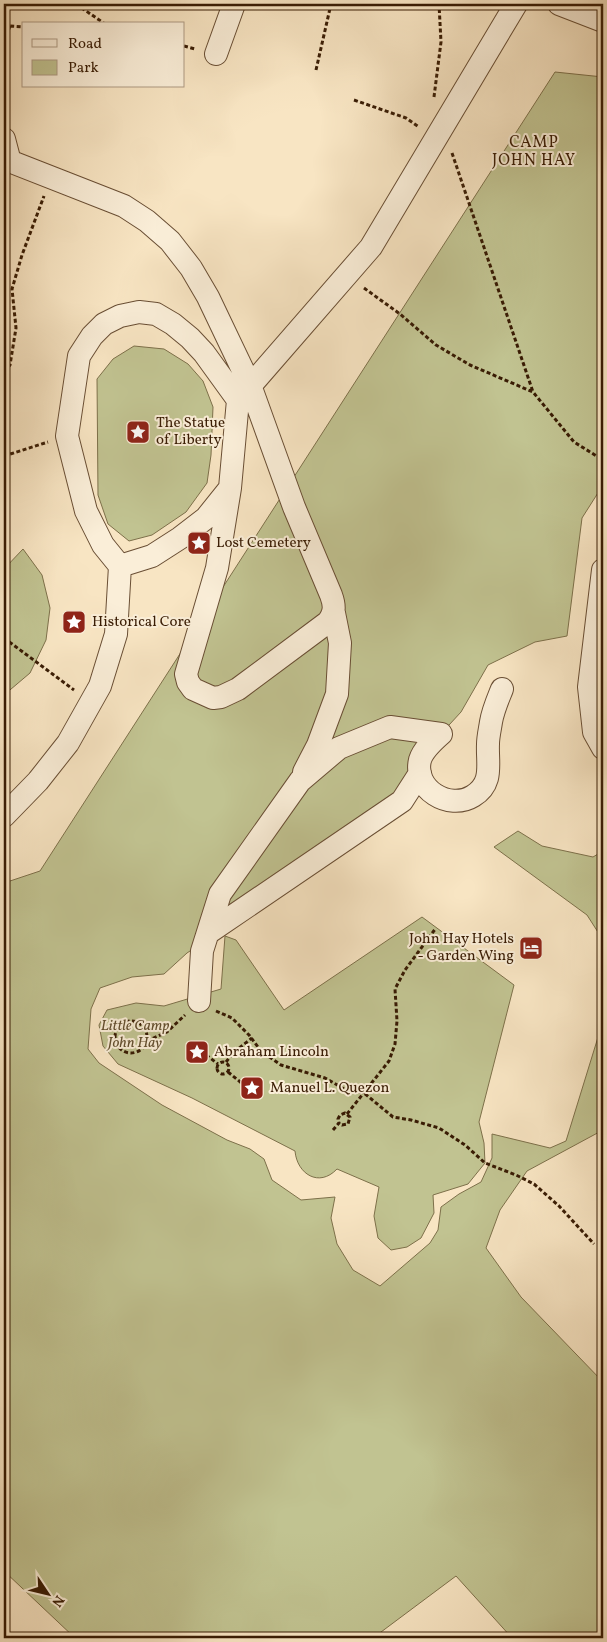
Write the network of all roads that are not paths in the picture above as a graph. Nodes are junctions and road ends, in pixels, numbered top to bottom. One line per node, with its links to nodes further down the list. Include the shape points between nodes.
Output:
1 (234, 4): 5 (street)
2 (516, 4): 8 (street, via 371,247)
3 (560, 4): 4 (street)
4 (603, 21)
5 (216, 54)
6 (4, 139): 7 (street)
7 (7, 160): 8 (street, via 124,206 170,241 208,298)
8 (244, 393): 9 (street); 10 (street, via 190,338 156,314 139,312 120,316 104,324 92,336 79,356 67,436 86,511 103,544); 12 (street, via 331,595)
9 (230, 488): 10 (street, via 206,518 180,538 152,556); 12 (street, via 218,568 186,674 193,689 213,698 238,688 328,622)
10 (120, 566): 17 (street, via 116,634 100,686 68,742 38,781)
11 (603, 570): 14 (street, via 589,687 594,732)
12 (334, 613): 16 (street, via 340,643 337,694)
13 (502, 689): 15 (street, via 492,718 487,780 481,789 473,796 452,802 432,794)
14 (603, 748)
15 (422, 779): 16 (street, via 422,756 441,734 390,727 339,748); 18 (street, via 402,801)
16 (300, 781): 18 (street, via 220,894)
17 (4, 816)
18 (208, 932): 19 (street, via 202,951)
19 (198, 1001)

